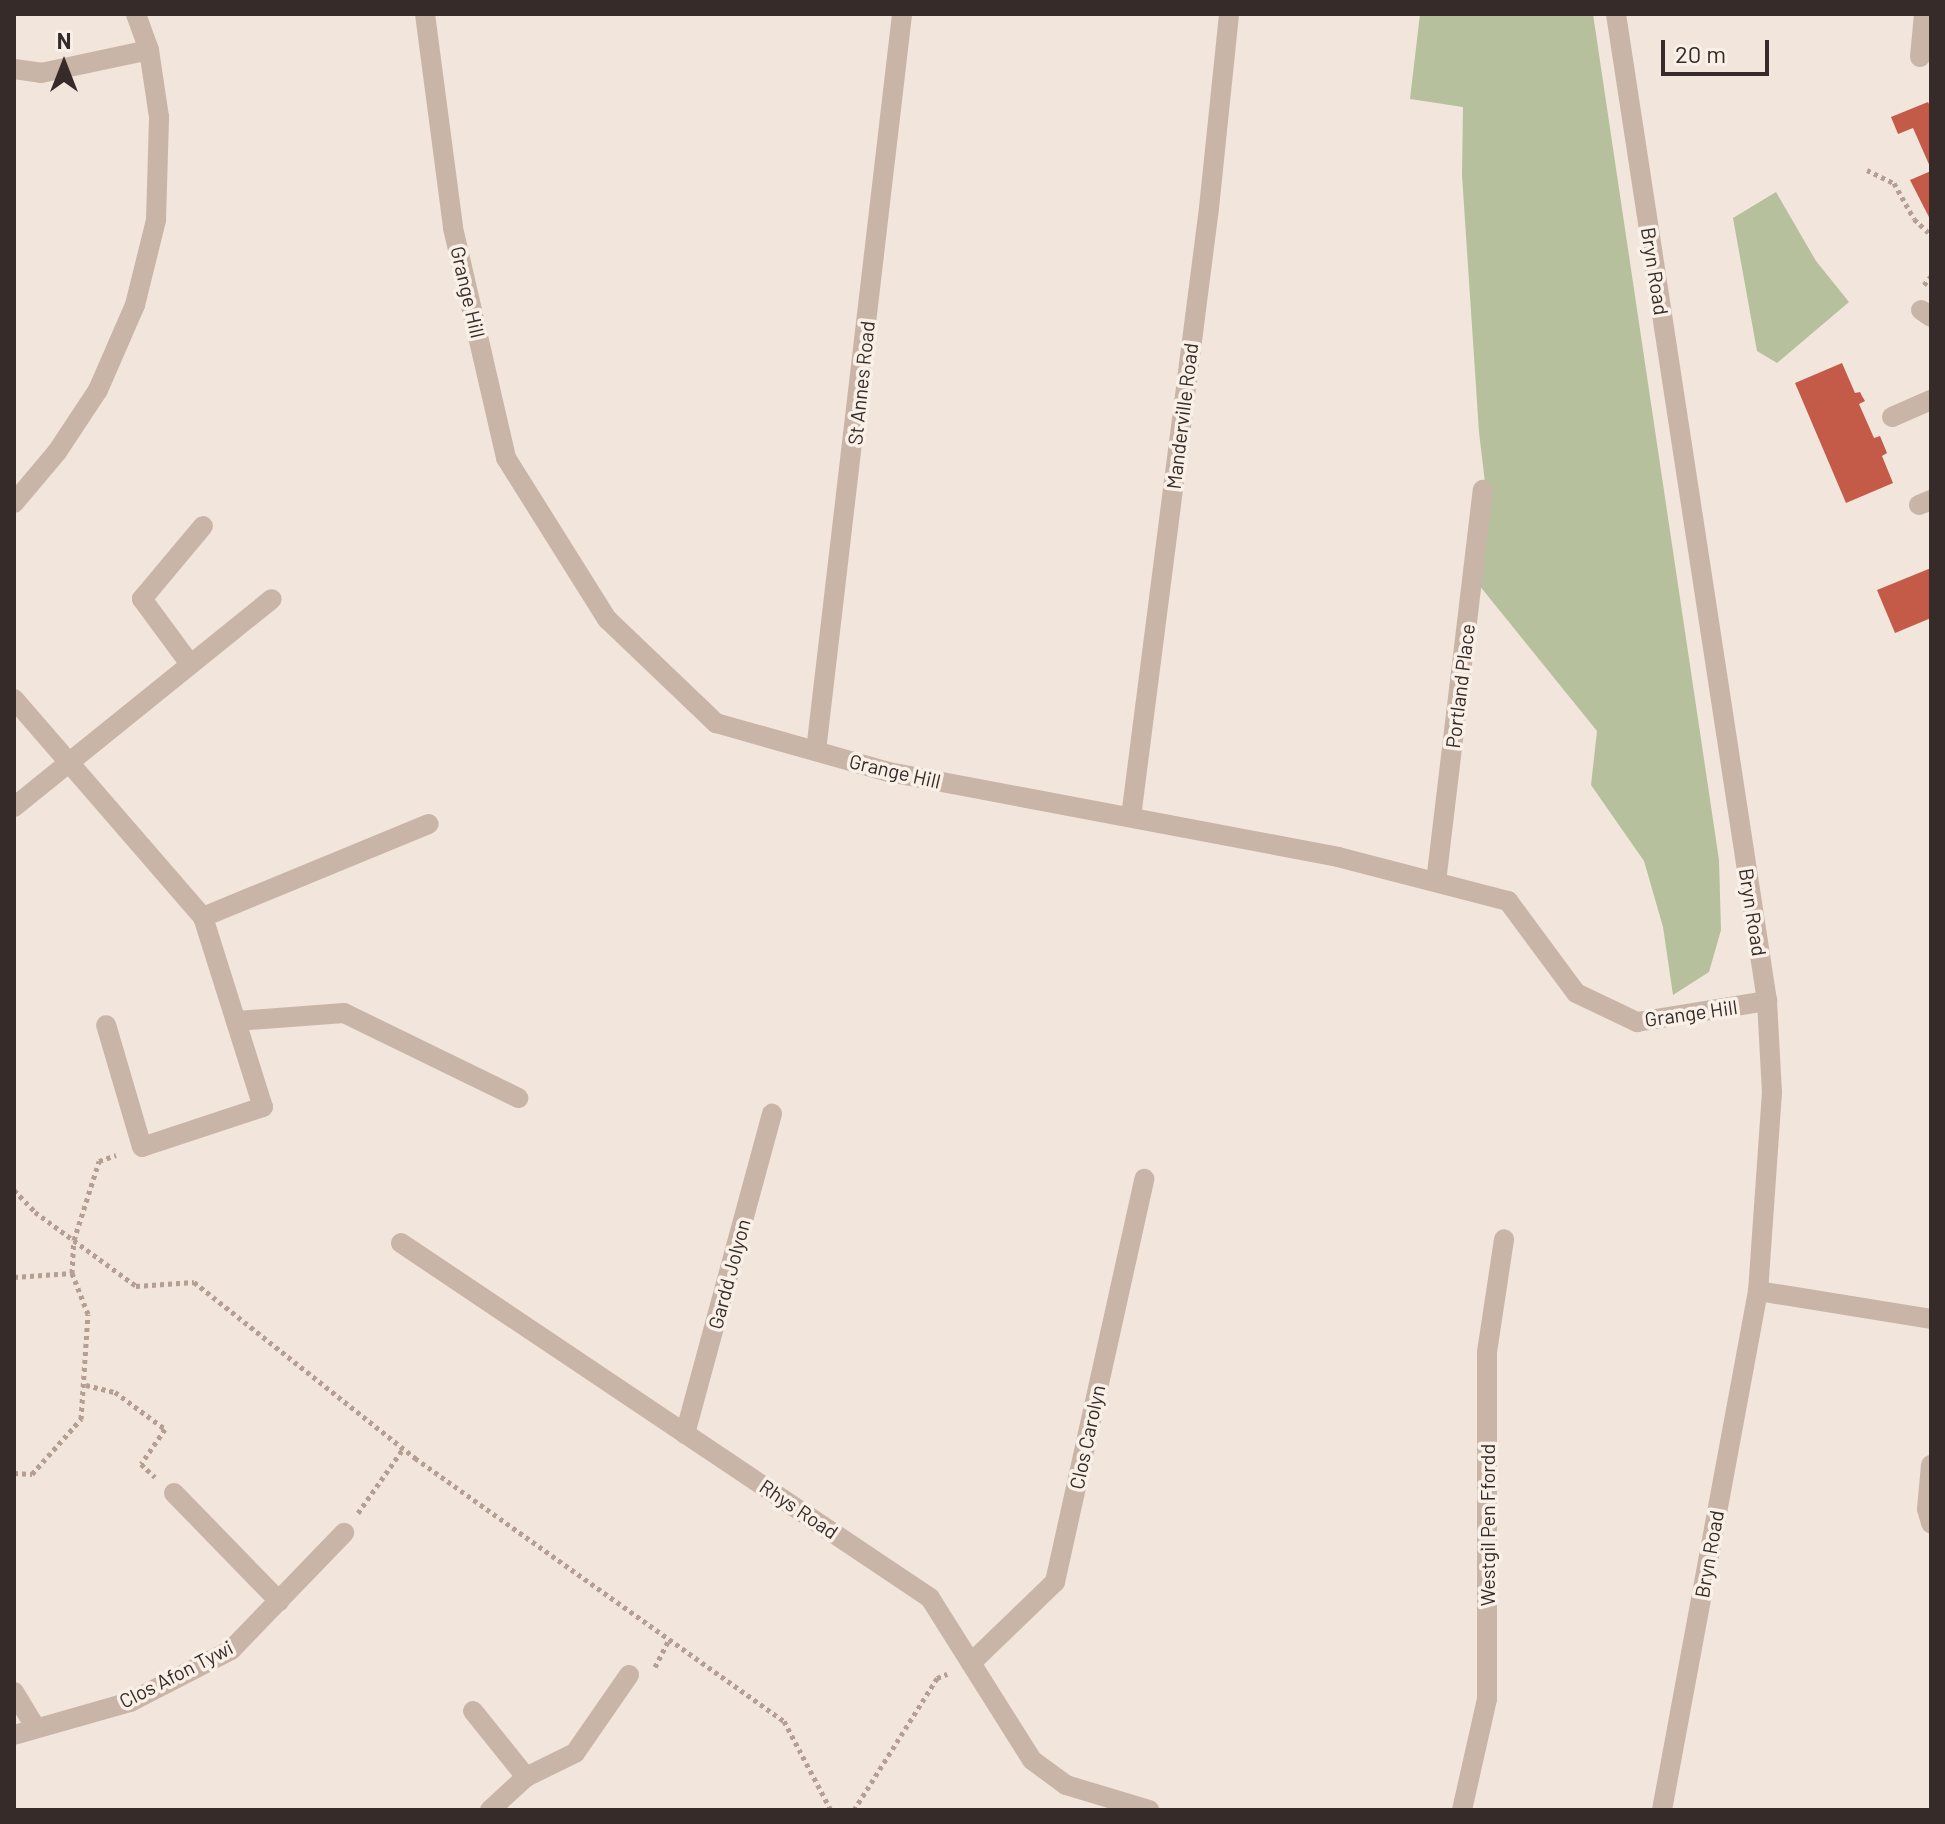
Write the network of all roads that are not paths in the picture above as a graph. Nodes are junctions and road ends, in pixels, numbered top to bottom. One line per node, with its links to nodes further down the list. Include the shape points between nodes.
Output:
1 (136, 14): 7 (street)
2 (425, 14): 18 (street, Grange Hill, via 453,228 506,458 607,619 716,723)
3 (902, 14): 18 (street, St Annes Road)
4 (1229, 14): 21 (street, Manderville Road)
5 (1616, 14): 25 (street, Bryn Road)
6 (1924, 14): 8 (street)
7 (149, 50): 9 (street, via 41,73); 13 (street, via 159,117 156,220 135,305 98,390 57,452)
8 (1920, 57)
9 (14, 69)
10 (1931, 400): 11 (street)
11 (1892, 417)
12 (1483, 490): 23 (street, Portland Place)
13 (14, 503)
14 (203, 526): 16 (street, via 142,599)
15 (272, 599): 16 (street)
16 (190, 664): 19 (street)
17 (14, 699): 19 (street)
18 (816, 751): 21 (street, Grange Hill, via 889,772)
19 (68, 762): 20 (street); 24 (street)
20 (14, 807)
21 (1131, 817): 23 (street, Grange Hill, via 1338,857)
22 (429, 824): 24 (street)
23 (1436, 882): 25 (street, Grange Hill, via 1508,901 1576,993 1637,1022)
24 (203, 917): 26 (street)
25 (1767, 1001): 33 (street, Bryn Road, via 1772,1092)
26 (236, 1021): 27 (street, via 263,1107 142,1147); 28 (street, via 344,1013)
27 (106, 1025)
28 (518, 1098)
29 (772, 1114): 35 (street, Gardd Jolyon)
30 (1144, 1179): 41 (street, Clos Carolyn, via 1055,1582)
31 (1504, 1239): 50 (street, Westgil Pen Ffordd, via 1487,1352 1487,1699)
32 (401, 1243): 35 (street, Rhys Road)
33 (1758, 1291): 34 (street); 51 (street, Bryn Road)
34 (1931, 1319)
35 (685, 1434): 41 (street, Rhys Road, via 930,1598)
36 (1931, 1465): 38 (street)
37 (174, 1493): 40 (street)
38 (1931, 1523)
39 (344, 1533): 40 (street, Clos Afon Tywi)
40 (279, 1601): 45 (street, Clos Afon Tywi, via 231,1650 130,1702)
41 (971, 1663): 49 (street, Rhys Road, via 1032,1760 1066,1785)
42 (629, 1675): 47 (street, via 575,1753)
43 (14, 1692): 45 (street)
44 (473, 1711): 47 (street)
45 (36, 1728): 46 (street, Clos Afon Tywi)
46 (14, 1735)
47 (526, 1777): 48 (street)
48 (490, 1810)
49 (1149, 1810)
50 (1462, 1810)
51 (1662, 1810)

